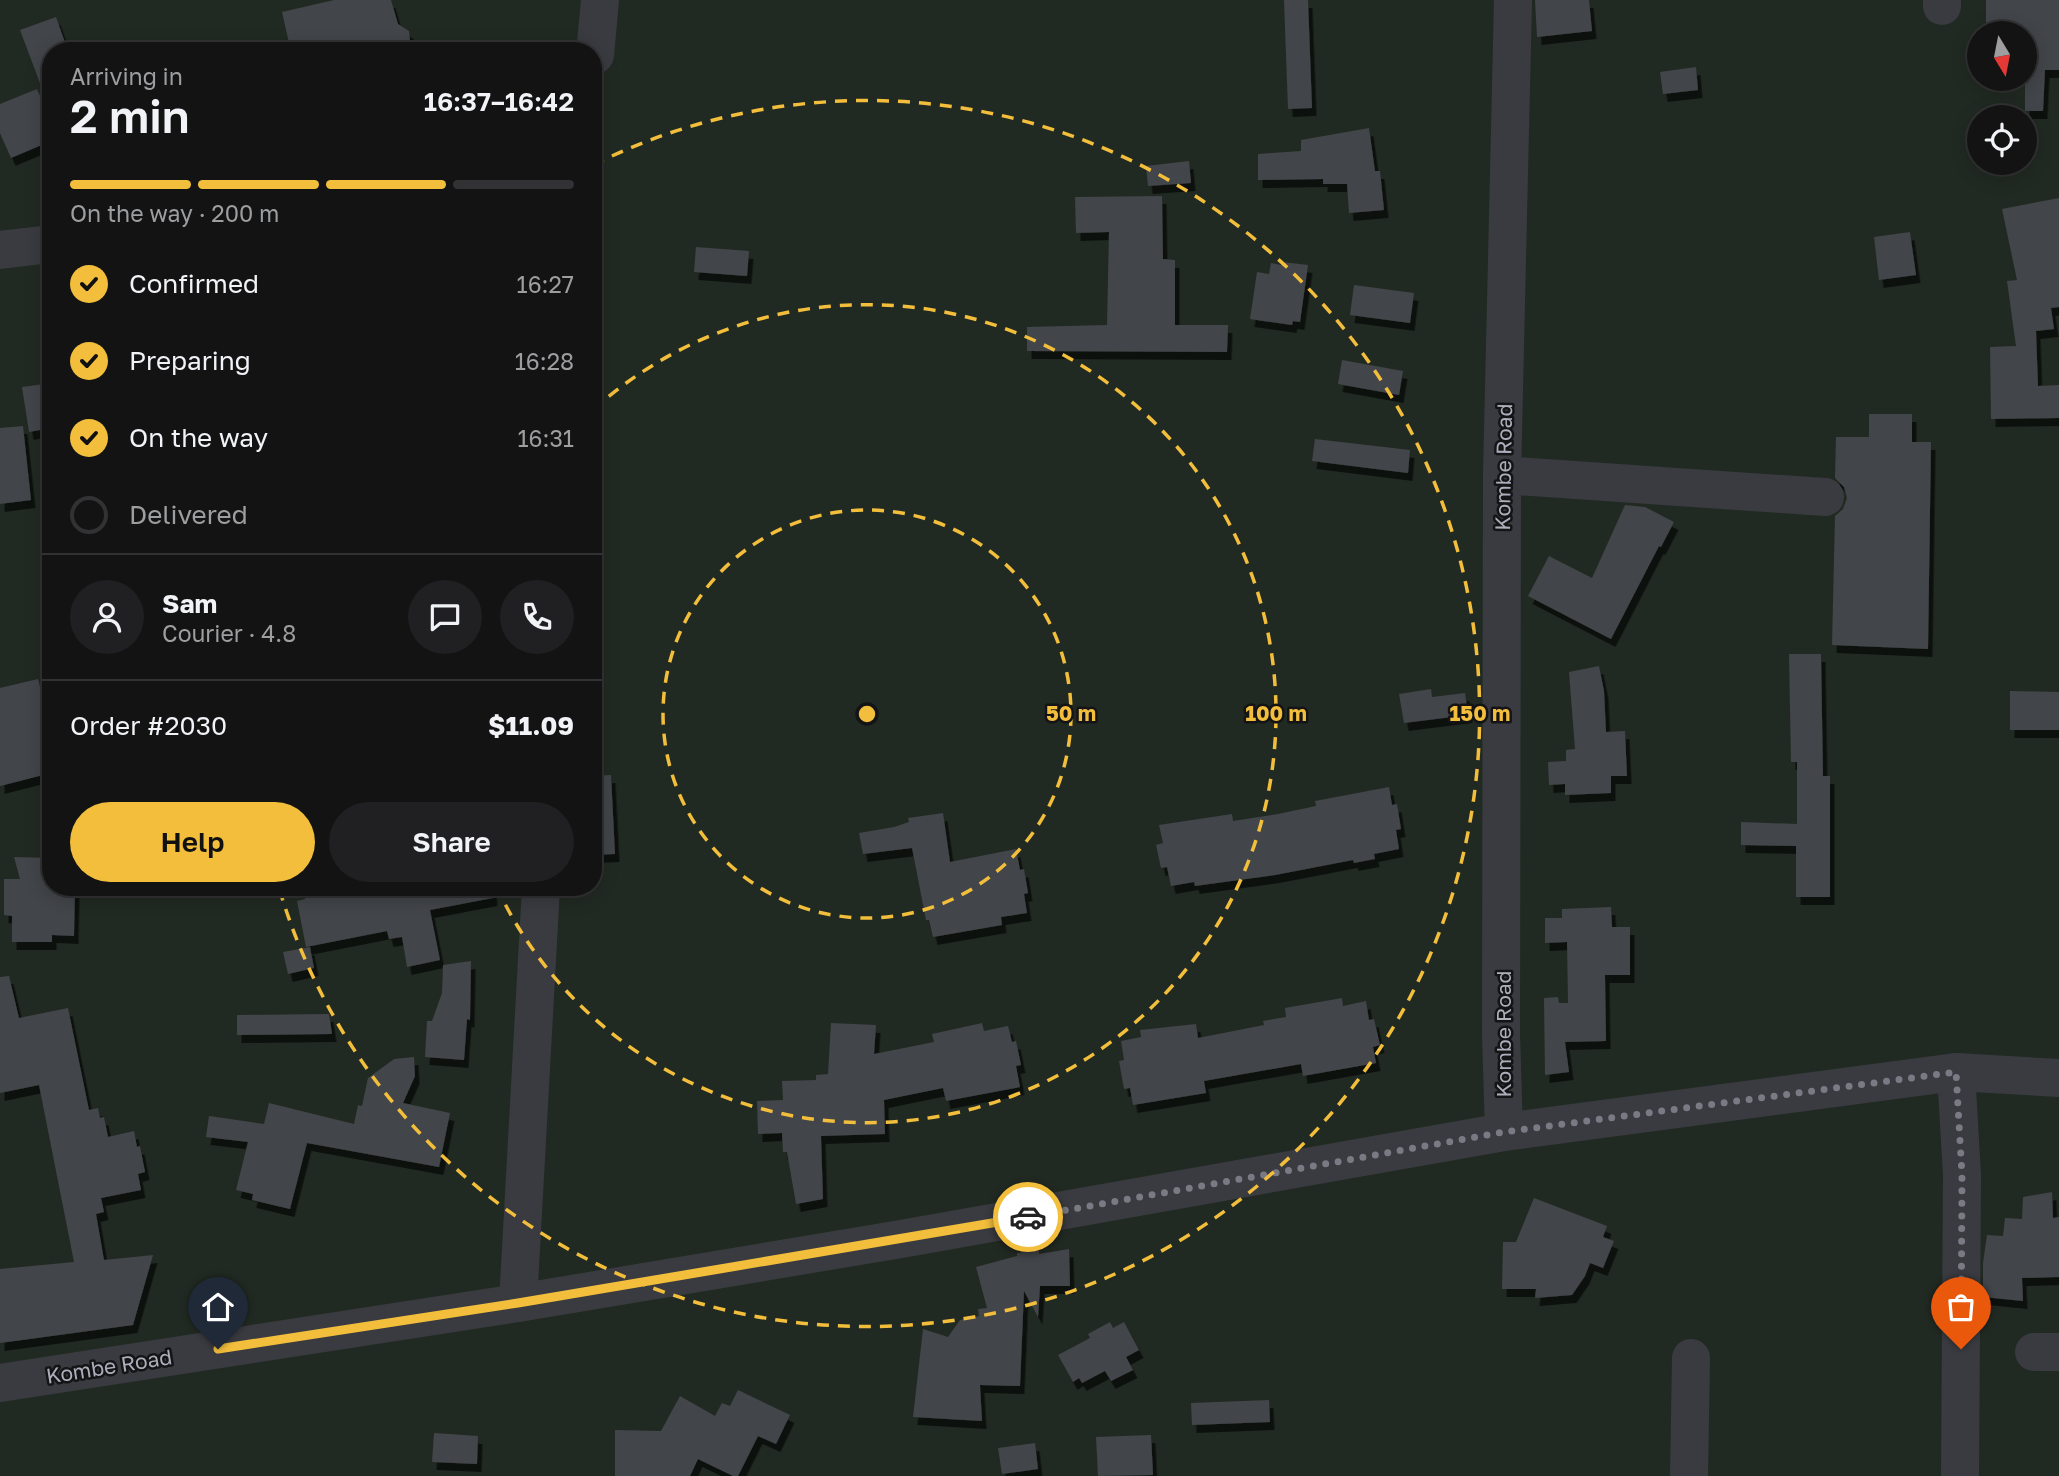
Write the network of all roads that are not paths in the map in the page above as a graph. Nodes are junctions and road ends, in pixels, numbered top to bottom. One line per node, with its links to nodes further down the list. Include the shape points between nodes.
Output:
1 (600, 0): 3 (street)
2 (1513, 0): 6 (street, Kombe Road)
3 (596, 42)
4 (42, 245): 5 (street)
5 (0, 250)
6 (1502, 475): 7 (street); 11 (street, Kombe Road, via 1516,834 1501,1034)
7 (1825, 496)
8 (541, 896): 12 (street)
9 (1956, 1072): 10 (street); 11 (street); 16 (street, via 1962,1175)
10 (2059, 1078)
11 (1504, 1132): 12 (street, Kombe Road)
12 (518, 1303): 14 (street, Kombe Road)
13 (1690, 1358): 15 (street)
14 (0, 1383)
15 (1689, 1476)
16 (1960, 1476)

